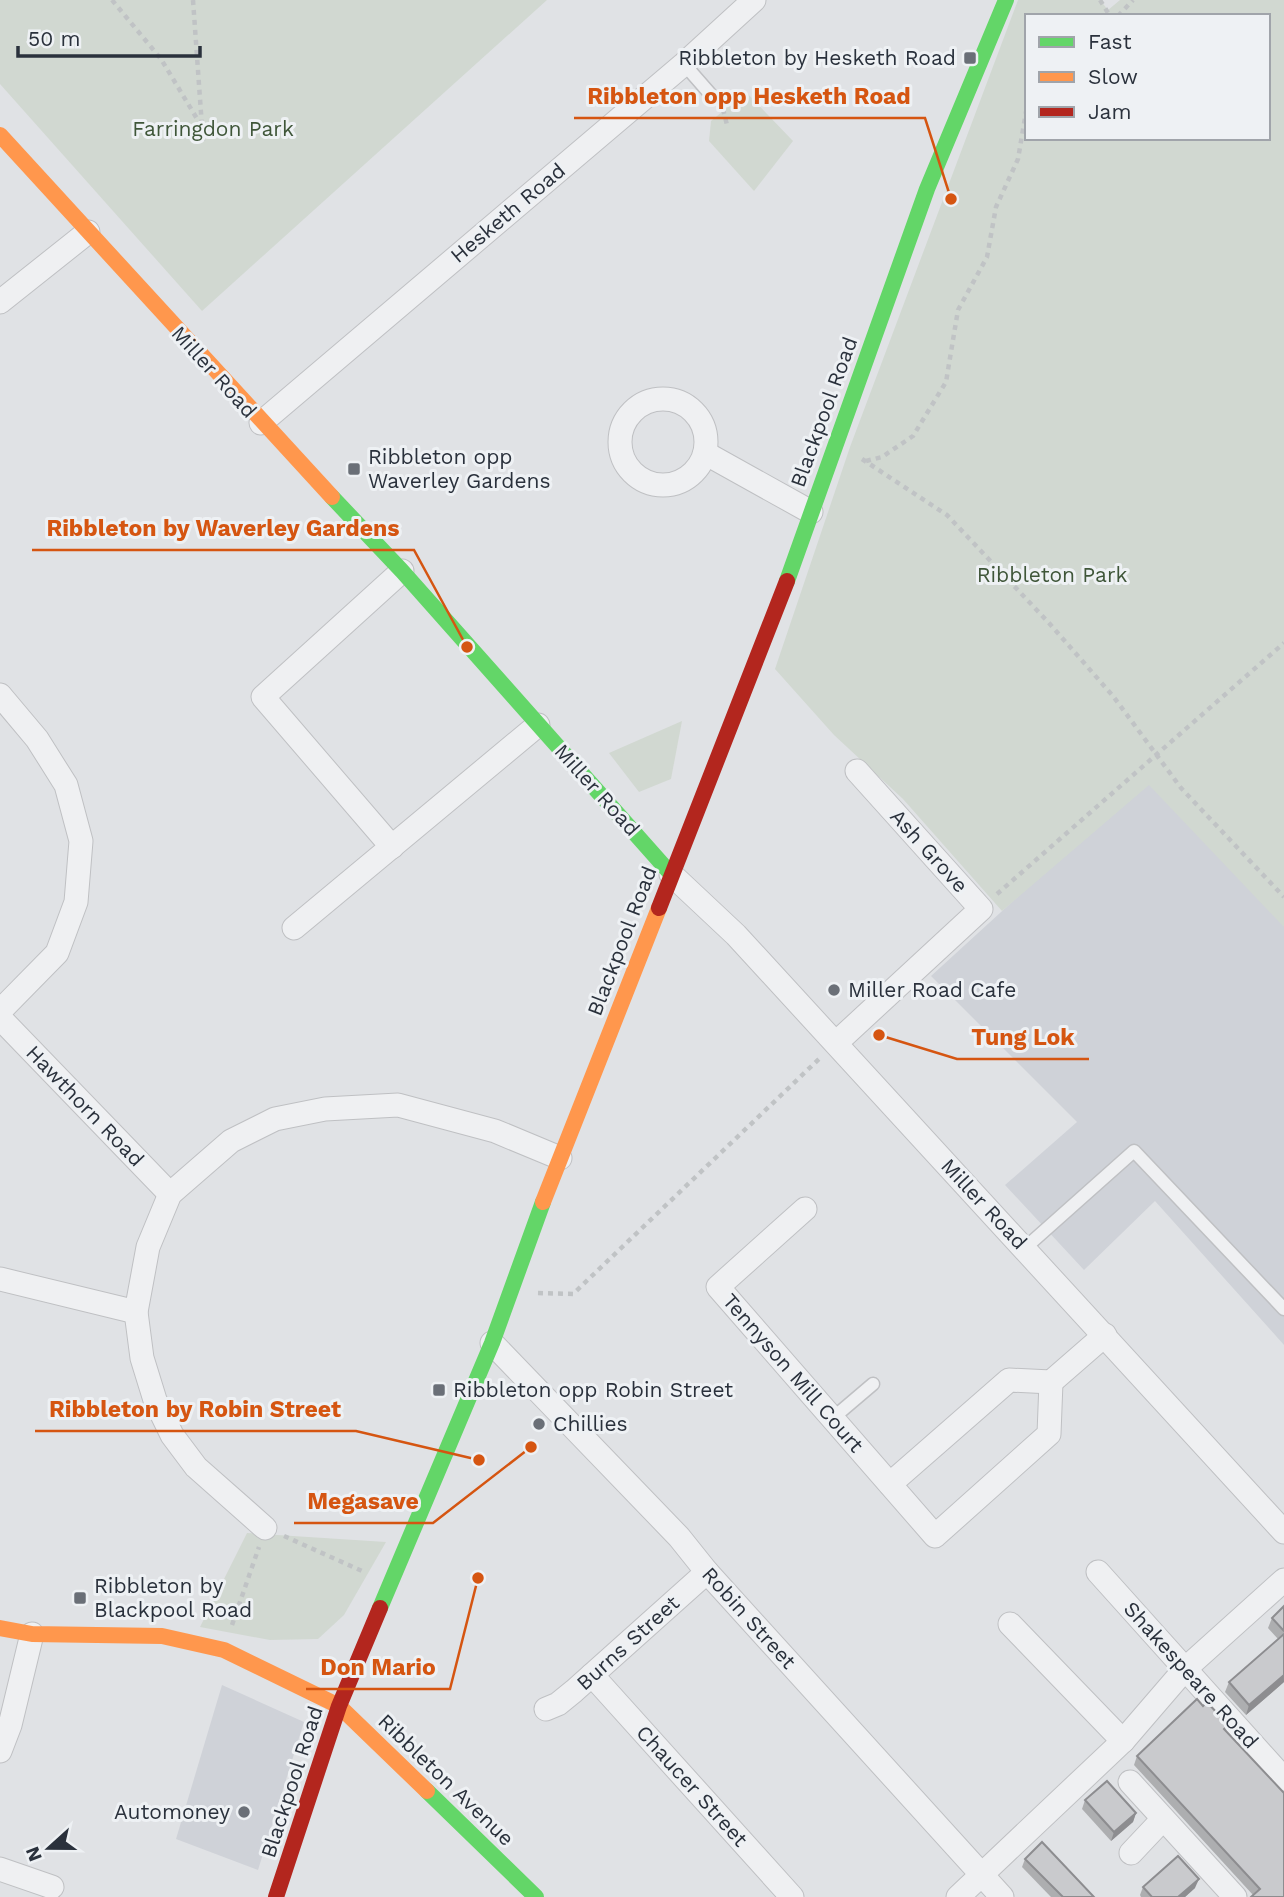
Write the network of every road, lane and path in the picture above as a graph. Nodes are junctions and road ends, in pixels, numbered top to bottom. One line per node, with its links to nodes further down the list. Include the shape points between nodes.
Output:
1 (111, 0): 10 (path, via 161,59)
2 (193, 0): 10 (path)
3 (754, 0): 7 (street, Hesketh Road)
4 (1006, 0): 19 (main road, Blackpool Road, via 927,189)
5 (1133, 0): 6 (path)
6 (1120, 14)
7 (684, 64): 8 (lane); 15 (street, Hesketh Road)
8 (712, 96)
9 (1025, 118): 18 (path, via 1018,159 996,207 987,257 958,310 946,382 913,436 882,457)
10 (202, 127): 12 (path)
11 (0, 135): 13 (main road, Miller Road)
12 (203, 141)
13 (88, 232): 14 (street); 15 (main road, Miller Road)
14 (0, 302)
15 (261, 423): 20 (main road, Miller Road)
16 (705, 453): 19 (street)
17 (858, 454): 18 (path)
18 (865, 462): 24 (path, via 947,515 1049,623)
19 (811, 512): 27 (main road, Blackpool Road, via 762,650)
20 (402, 571): 23 (main road, Miller Road); 26 (street, via 263,697)
21 (1284, 643): 24 (path)
22 (0, 695): 31 (street, via 37,739 66,785 81,841 76,902 57,953)
23 (538, 724): 26 (street); 27 (main road, Miller Road)
24 (1155, 753): 28 (path, via 1181,788); 29 (path)
25 (857, 771): 29 (street, Ash Grove)
26 (391, 847): 30 (street)
27 (671, 874): 33 (street, Miller Road); 34 (main road, Blackpool Road)
28 (1284, 897)
29 (981, 909): 33 (street, Ash Grove)
30 (294, 928)
31 (0, 1012)
32 (0, 1018): 35 (street, Hawthorn Road)
33 (836, 1043): 37 (street, Miller Road); 39 (path, via 573,1294)
34 (560, 1158): 35 (street, via 495,1131 398,1105 325,1109 275,1119 231,1141); 39 (main road, Blackpool Road)
35 (170, 1194): 41 (street, via 148,1247)
36 (805, 1209): 46 (street, Tennyson Mill Court, via 718,1287)
37 (1025, 1248): 40 (lane, via 1134,1151); 42 (street, Miller Road)
38 (0, 1279): 41 (street)
39 (508, 1292): 43 (main road, Blackpool Road)
40 (1284, 1309)
41 (136, 1312): 48 (street, via 142,1358 172,1435 197,1467)
42 (1105, 1335): 44 (street); 49 (street, Miller Road)
43 (492, 1343): 50 (street, Robin Street, via 679,1536); 53 (main road, Blackpool Road)
44 (1051, 1382): 47 (street, via 1009,1380); 47 (street, Tennyson Mill Court, via 1049,1434 935,1536)
45 (873, 1384): 46 (lane)
46 (833, 1418): 47 (street, Tennyson Mill Court)
47 (890, 1484)
48 (265, 1528): 53 (path); 57 (path)
49 (1284, 1532)
50 (707, 1572): 59 (street, Burns Street); 69 (street, Robin Street)
51 (1098, 1572): 58 (street, Shakespeare Road)
52 (1284, 1580): 58 (street)
53 (389, 1583): 60 (main road, Blackpool Road)
54 (1010, 1624): 62 (street)
55 (0, 1628): 56 (main road, Ribbleton Avenue)
56 (32, 1634): 57 (main road, Ribbleton Avenue, via 162,1636); 63 (street)
57 (224, 1650): 60 (main road, Ribbleton Avenue)
58 (1185, 1669): 62 (street); 64 (street, Shakespeare Road)
59 (592, 1675): 61 (street, Burns Street); 73 (street, Chaucer Street)
60 (339, 1706): 71 (main road, Blackpool Road); 72 (main road, Ribbleton Avenue)
61 (546, 1709)
62 (1123, 1741): 69 (street)
63 (0, 1751)
64 (1284, 1779)
65 (1130, 1782): 66 (street)
66 (1163, 1819): 67 (street); 76 (street)
67 (1131, 1853)
68 (0, 1869): 70 (street)
69 (981, 1876): 74 (street); 75 (street, Robin Street)
70 (52, 1887)
71 (276, 1897)
72 (536, 1897)
73 (792, 1897)
74 (958, 1897)
75 (1002, 1897)
76 (1235, 1897)

